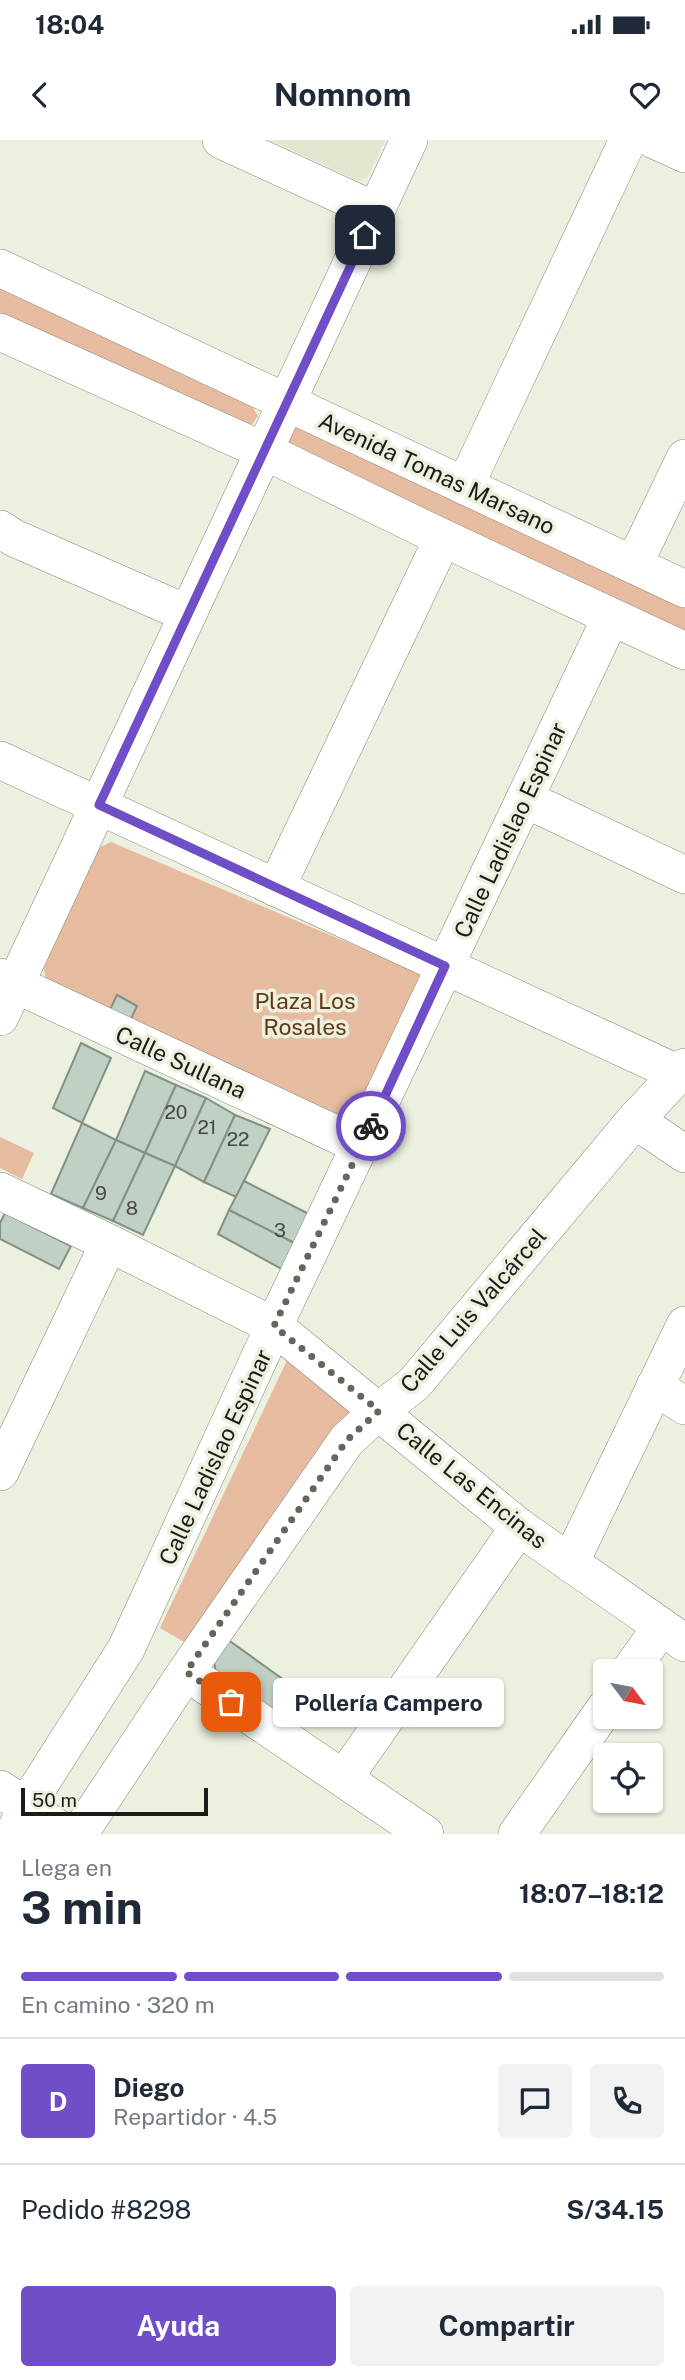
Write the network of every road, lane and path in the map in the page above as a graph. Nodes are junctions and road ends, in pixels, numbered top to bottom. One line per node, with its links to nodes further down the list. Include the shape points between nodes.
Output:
1 (221, 140): 6 (street)
2 (409, 140): 6 (street)
3 (628, 140): 12 (street)
4 (654, 140): 5 (street)
5 (685, 154)
6 (376, 211): 9 (street)
7 (0, 268): 9 (street, Avenida Tomas Marsano)
8 (1, 335): 10 (street)
9 (286, 403): 10 (street); 12 (street, Avenida Tomas Marsano)
10 (264, 452): 14 (street); 17 (street)
11 (685, 458): 15 (street)
12 (465, 486): 15 (street, Avenida Tomas Marsano)
13 (0, 529): 17 (street)
14 (443, 538): 18 (street); 24 (street)
15 (634, 564): 16 (street, Avenida Tomas Marsano)
16 (685, 589)
17 (188, 614): 22 (street)
18 (611, 617): 19 (street); 21 (street, Calle Ladislao Espinar)
19 (685, 651)
20 (0, 760): 22 (street)
21 (525, 799): 23 (street); 25 (street, Calle Ladislao Espinar)
22 (99, 805): 24 (street); 26 (street)
23 (685, 875)
24 (276, 888): 25 (street)
25 (445, 966): 28 (street); 30 (street, Calle Ladislao Espinar)
26 (8, 981): 27 (street); 30 (street, Calle Sullana)
27 (0, 1017)
28 (682, 1070): 29 (street, Calle Luis Valcárcel)
29 (635, 1120): 31 (street); 38 (street, Calle Luis Valcárcel, via 414,1384)
30 (361, 1146): 35 (street, Calle Ladislao Espinar)
31 (685, 1154)
32 (0, 1191): 33 (street, Calle Las Encinas)
33 (109, 1243): 35 (street, Calle Las Encinas); 39 (street)
34 (685, 1325): 36 (street)
35 (274, 1326): 38 (street, Calle Las Encinas); 47 (street, Calle Ladislao Espinar, via 126,1649)
36 (655, 1386): 37 (street); 41 (street)
37 (685, 1406)
38 (379, 1411): 40 (street, Calle Las Encinas); 44 (street, Calle Luis Valcárcel, via 347,1440)
39 (0, 1472)
40 (519, 1527): 41 (street, Calle Las Encinas); 46 (street)
41 (570, 1563): 42 (street, Calle Las Encinas)
42 (673, 1635): 43 (street)
43 (644, 1659)
44 (186, 1672): 46 (street); 49 (street, Calle Luis Valcárcel)
45 (593, 1726): 51 (street)
46 (344, 1777): 50 (street)
47 (13, 1819): 48 (street)
48 (66, 1834)
49 (79, 1834)
50 (425, 1834)
51 (517, 1834)

